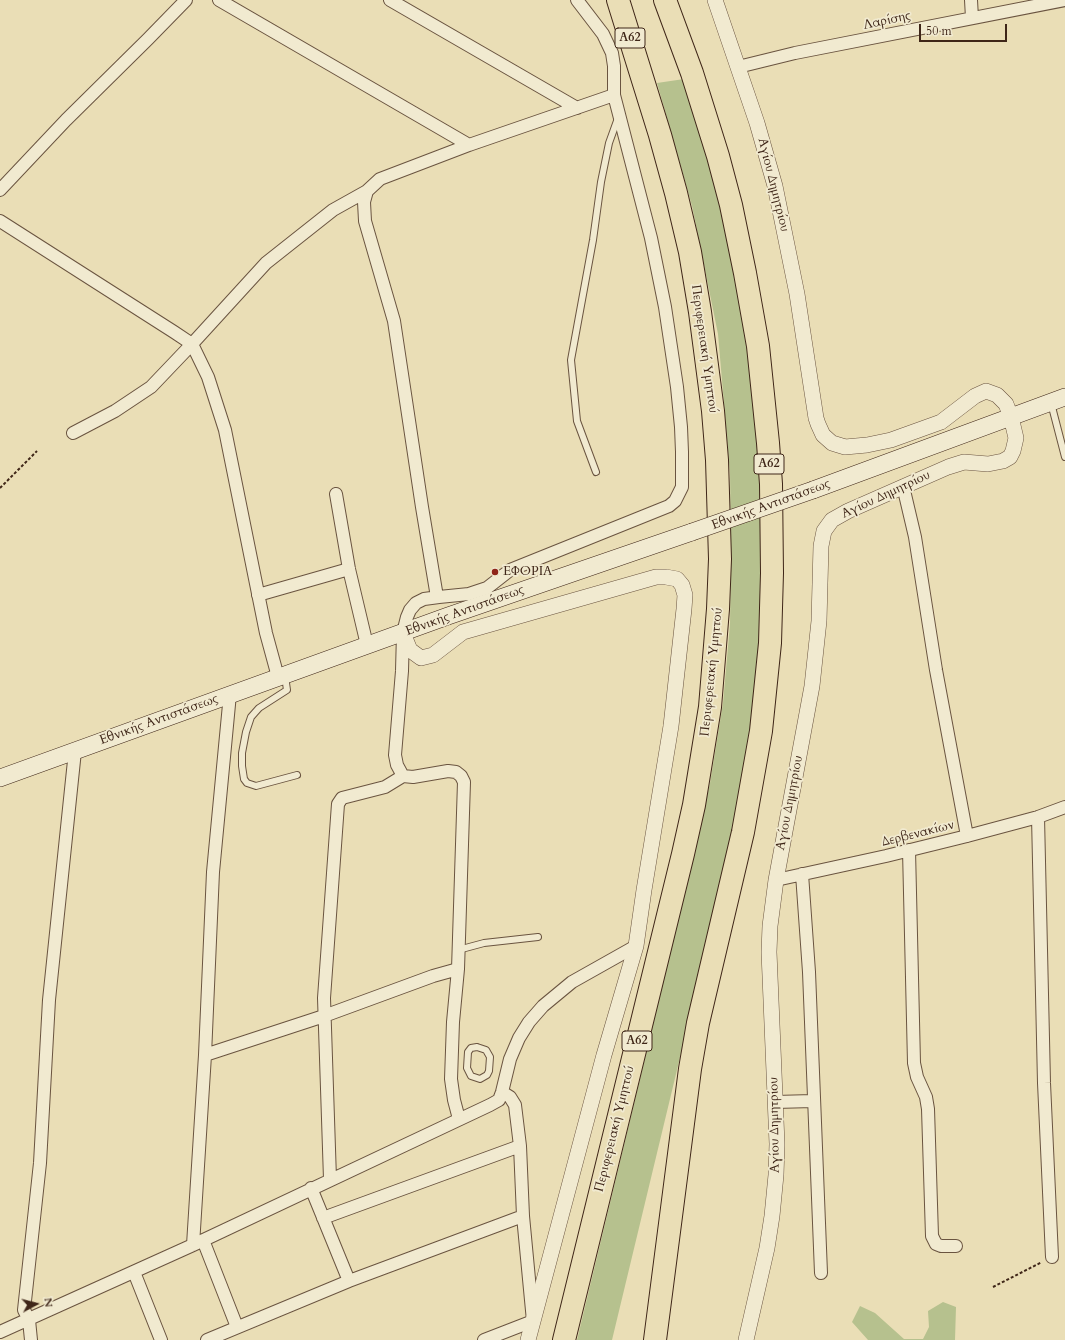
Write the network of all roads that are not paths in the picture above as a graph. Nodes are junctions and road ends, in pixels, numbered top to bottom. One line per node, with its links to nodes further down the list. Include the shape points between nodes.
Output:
1 (186, 0): 18 (street)
2 (219, 0): 17 (street)
3 (390, 0): 15 (street)
4 (577, 0): 14 (street, via 603,34 612,53)
5 (607, 0): 13 (highway)
6 (618, 0): 13 (highway, Περιφερειακή Υμηττού / Α62)
7 (665, 0): 79 (highway, Α62, via 692,73 718,156 745,273 758,346 768,443 772,573 770,643 760,731 743,832 698,1023 690,1069)
8 (715, 0): 12 (street, Αγίου Δημητρίου)
9 (971, 0): 11 (street)
10 (1065, 0): 11 (street, Λαρίσης)
11 (972, 18): 12 (street, Λαρίσης, via 795,53)
12 (738, 67): 23 (street, Αγίου Δημητρίου, via 775,186 797,294 816,418 826,440 838,446 850,447 891,440 941,422 975,396 986,391 996,395 1006,404)
13 (642, 77): 78 (highway, Περιφερειακή Υμηττού / Α62, via 676,193 690,252 707,354 717,460 720,559 718,616 710,708 694,805)
14 (614, 96): 15 (street); 16 (street)
15 (577, 108): 17 (street)
16 (619, 116): 26 (lane, via 609,143 571,360 577,421); 31 (street, via 651,238 668,322 677,387 682,487 675,501 669,506 536,558 510,570 487,588 469,594)
17 (469, 145): 19 (street, via 380,179)
18 (0, 190)
19 (367, 191): 21 (street, via 333,210 266,263); 31 (street, via 364,202 366,221 394,321)
20 (0, 221): 21 (street)
21 (192, 344): 24 (street, via 151,386 115,411); 30 (street, via 210,384 225,430)
22 (1058, 400): 23 (main road, Εθνικής Αντιστάσεως); 25 (lane)
23 (1011, 417): 27 (street, Αγίου Δημητρίου, via 1016,445 1010,457 996,463 956,464); 32 (main road, Εθνικής Αντιστάσεως, bridge, via 813,490)
24 (73, 433)
25 (1065, 457)
26 (596, 472)
27 (903, 486): 42 (street, via 915,536 936,670); 45 (street, Αγίου Δημητρίου, via 839,516 828,524 824,531 812,686)
28 (336, 494): 29 (street)
29 (349, 569): 30 (street); 33 (street)
30 (258, 595): 34 (street, via 271,654)
31 (437, 597): 32 (street, via 416,603 410,610)
32 (403, 633): 33 (main road, Εθνικής Αντιστάσεως); 38 (street, via 395,755); 47 (street, via 410,650 422,658 433,655 463,632 649,579 666,577 677,579 682,585 685,595 684,609 671,726)
33 (367, 645): 34 (main road, Εθνικής Αντιστάσεως)
34 (281, 676): 35 (main road, Εθνικής Αντιστάσεως); 37 (lane, via 286,690 258,708 251,717 242,753 244,779 256,786)
35 (230, 694): 36 (main road, Εθνικής Αντιστάσεως); 51 (street, via 213,872)
36 (75, 751): 39 (main road, Εθνικής Αντιστάσεως); 69 (street, via 49,1000 40,1163 24,1310)
37 (297, 776)
38 (403, 776): 48 (street, via 413,777 448,771 456,772 464,782); 50 (street, via 385,787 342,798 338,804)
39 (0, 778)
40 (1065, 807): 41 (street, Δερβενακίων)
41 (1038, 817): 42 (street, Δερβενακίων); 65 (street, via 1044,1083)
42 (967, 836): 43 (street, Δερβενακίων)
43 (909, 850): 44 (street, Δερβενακίων); 64 (street, via 914,1063 928,1110 932,1236 936,1244)
44 (802, 874): 45 (street, Δερβενακίων); 55 (street, via 809,972)
45 (776, 880): 56 (street, Αγίου Δημητρίου, via 769,952)
46 (538, 937): 48 (lane, via 484,943)
47 (636, 946): 54 (street, via 572,982 529,1022 510,1059); 70 (street)
48 (458, 950): 49 (street)
49 (458, 969): 50 (street); 52 (street)
50 (324, 1016): 51 (street); 59 (street)
51 (205, 1055): 63 (street)
52 (452, 1062): 53 (lane); 57 (street, via 451,1079)
53 (466, 1063): 53 (lane, via 471,1076 484,1078 489,1071 490,1057 486,1050 471,1048)
54 (502, 1092): 57 (street, via 499,1100); 58 (street, via 510,1097 515,1105)
55 (813, 1101): 56 (street); 67 (street)
56 (775, 1102): 80 (street, Αγίου Δημητρίου, via 776,1175 772,1216 764,1266)
57 (459, 1119): 59 (street)
58 (520, 1146): 61 (street); 62 (street)
59 (330, 1179): 60 (street)
60 (310, 1188): 62 (street); 63 (street)
61 (523, 1216): 68 (street); 70 (street)
62 (322, 1218): 68 (street)
63 (198, 1243): 66 (street); 71 (street)
64 (956, 1246)
65 (1052, 1258)
66 (134, 1272): 69 (street); 74 (street)
67 (821, 1273)
68 (349, 1281): 71 (street)
69 (29, 1320): 72 (street); 73 (street)
70 (533, 1321): 76 (street); 77 (street)
71 (237, 1327): 75 (street)
72 (0, 1332)
73 (32, 1340)
74 (160, 1340)
75 (207, 1340)
76 (484, 1340)
77 (528, 1340)
78 (564, 1340)
79 (655, 1340)
80 (746, 1340)

